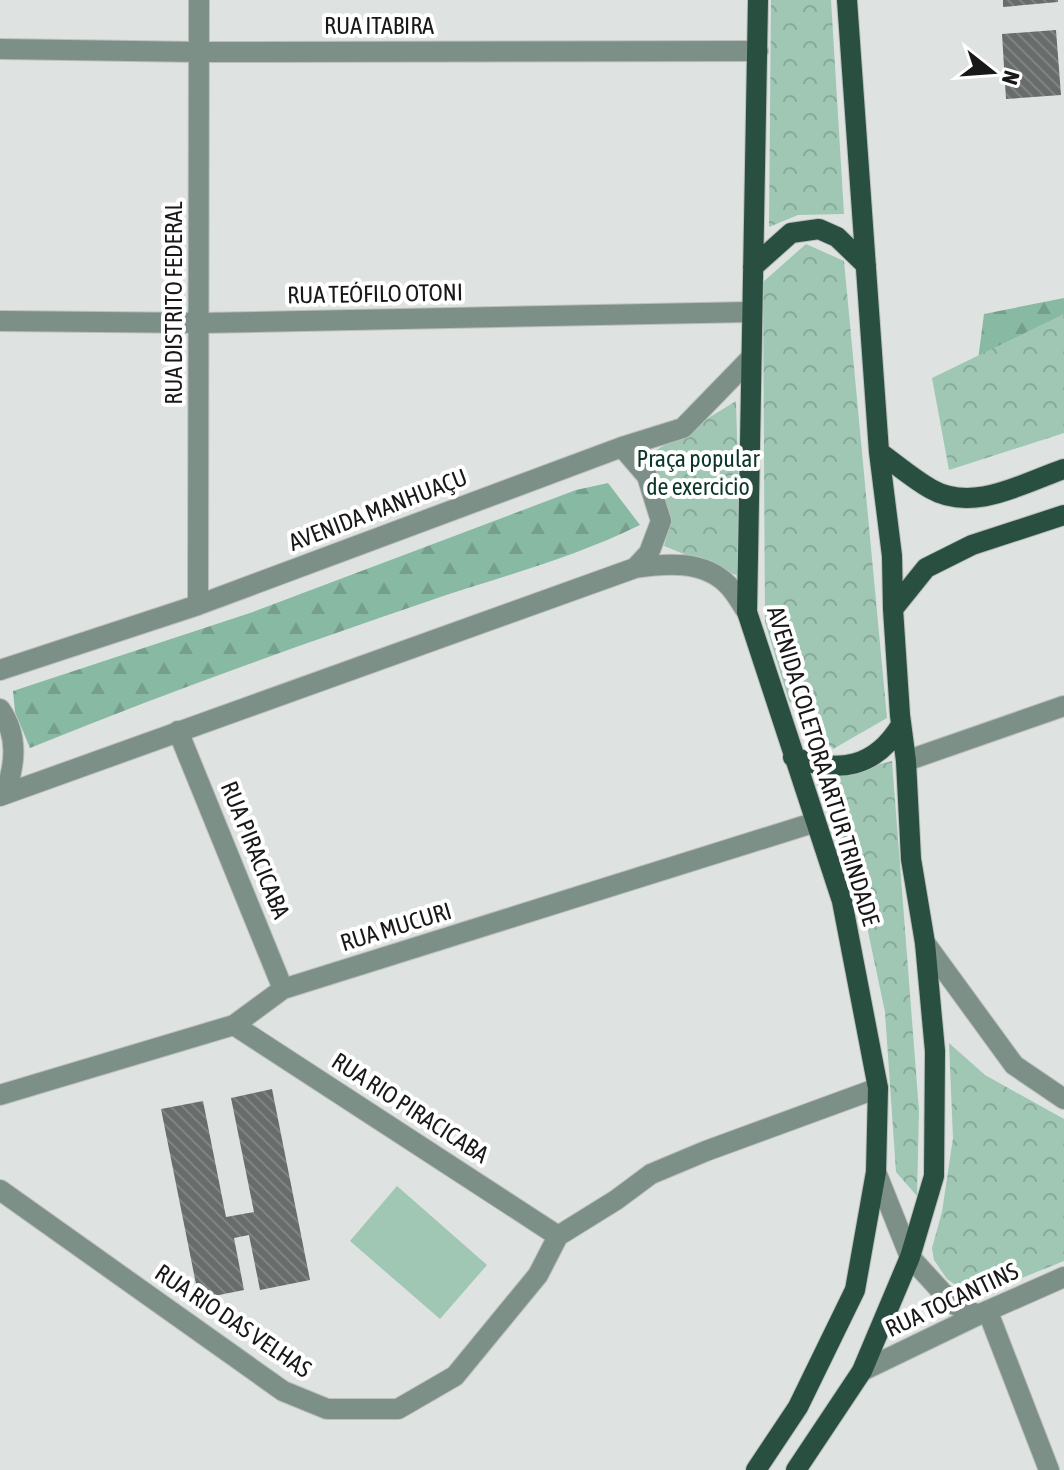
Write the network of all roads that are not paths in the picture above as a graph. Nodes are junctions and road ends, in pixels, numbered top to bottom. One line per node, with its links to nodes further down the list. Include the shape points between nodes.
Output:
1 (199, 0): 6 (street, RUA DISTRITO FEDERAL)
2 (758, 0): 5 (main road, AVENIDA COLETORA ARTUR TRINDADE)
3 (847, 0): 7 (main road, AVENIDA COLETORA ARTUR TRINDADE)
4 (0, 49): 6 (street, RUA ITABIRA)
5 (758, 51): 6 (street, RUA ITABIRA); 8 (main road, AVENIDA COLETORA ARTUR TRINDADE)
6 (198, 52): 11 (street, RUA DISTRITO FEDERAL)
7 (866, 265): 8 (main road, via 837,237 819,229 791,233); 14 (main road, AVENIDA COLETORA ARTUR TRINDADE)
8 (753, 267): 9 (main road, AVENIDA COLETORA ARTUR TRINDADE)
9 (751, 312): 11 (street, RUA TEÓFILO OTONI); 12 (main road, AVENIDA COLETORA ARTUR TRINDADE)
10 (0, 321): 11 (street, RUA TEÓFILO OTONI)
11 (201, 323): 18 (street, RUA DISTRITO FEDERAL)
12 (750, 359): 13 (street, AVENIDA MANHUAÇU, via 683,428); 20 (main road, AVENIDA COLETORA ARTUR TRINDADE)
13 (622, 447): 17 (street, via 647,476 661,521 649,553); 18 (street, AVENIDA MANHUAÇU)
14 (879, 452): 15 (main road, via 932,490 958,498 981,498); 19 (main road, AVENIDA COLETORA ARTUR TRINDADE)
15 (1064, 469)
16 (1064, 515): 19 (main road, via 972,545 926,568)
17 (635, 568): 20 (street, via 682,565 705,570 727,584); 25 (street)
18 (198, 605): 21 (street, AVENIDA MANHUAÇU)
19 (893, 609): 24 (main road, AVENIDA COLETORA ARTUR TRINDADE)
20 (747, 612): 26 (main road, AVENIDA COLETORA ARTUR TRINDADE)
21 (0, 670)
22 (1064, 706): 27 (street)
23 (0, 709): 28 (street, via 14,743 14,769)
24 (901, 725): 26 (main road, via 877,756 850,765 813,765); 27 (main road, AVENIDA COLETORA ARTUR TRINDADE)
25 (178, 731): 28 (street); 31 (street, RUA PIRACICABA)
26 (793, 757): 29 (main road, AVENIDA COLETORA ARTUR TRINDADE)
27 (906, 761): 30 (main road, AVENIDA COLETORA ARTUR TRINDADE, via 911,859)
28 (3, 795)
29 (816, 822): 31 (street, RUA MUCURI); 33 (main road, AVENIDA COLETORA ARTUR TRINDADE, via 842,901)
30 (925, 943): 35 (street, via 1014,1065); 39 (main road, AVENIDA COLETORA ARTUR TRINDADE, via 935,1051 934,1176)
31 (283, 989): 32 (street, RUA MUCURI)
32 (234, 1025): 34 (street, RUA MUCURI); 38 (street, RUA RIO PIRACICABA)
33 (878, 1088): 36 (main road, AVENIDA COLETORA ARTUR TRINDADE); 38 (street, via 651,1174)
34 (0, 1095)
35 (1064, 1099)
36 (876, 1172): 39 (street); 43 (main road, AVENIDA COLETORA ARTUR TRINDADE, via 855,1290 798,1407)
37 (0, 1190): 38 (street, RUA RIO DAS VELHAS, via 283,1391 327,1409 398,1409 455,1376 538,1275)
38 (558, 1236)
39 (910, 1257): 41 (street, via 953,1304); 42 (main road, AVENIDA COLETORA ARTUR TRINDADE)
40 (1064, 1277): 41 (street, RUA TOCANTINS)
41 (983, 1313): 42 (street, RUA TOCANTINS); 45 (street)
42 (862, 1371): 44 (main road, AVENIDA COLETORA ARTUR TRINDADE)
43 (756, 1470)
44 (796, 1470)
45 (1049, 1470)

